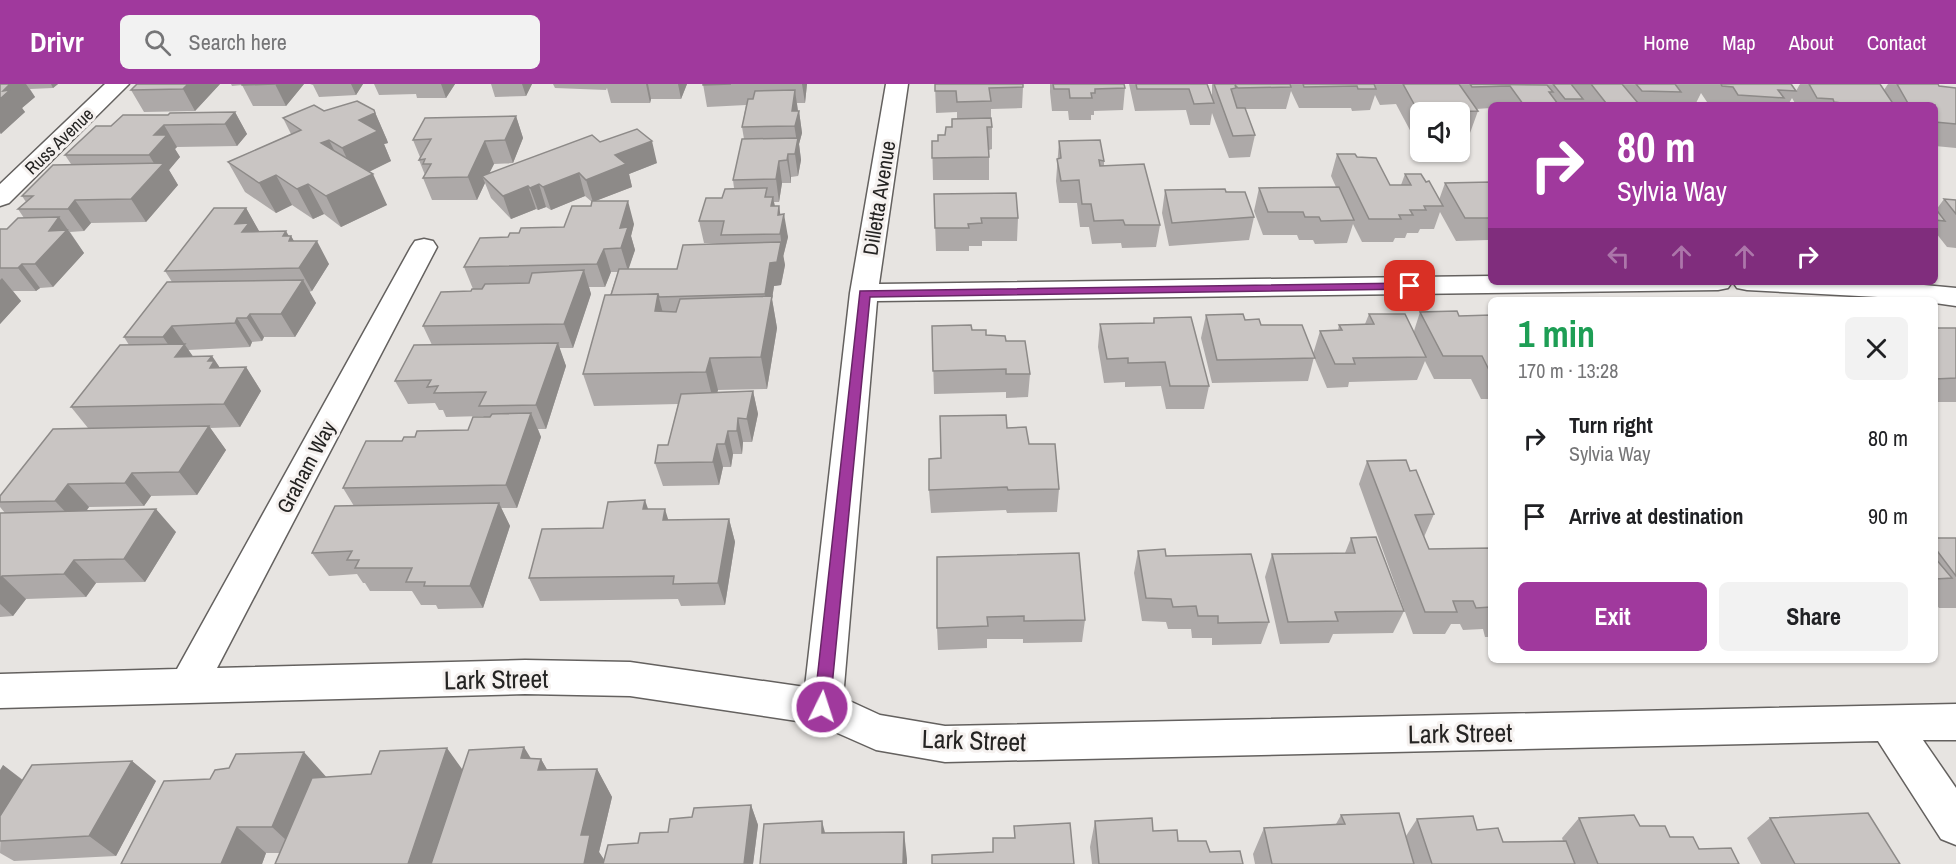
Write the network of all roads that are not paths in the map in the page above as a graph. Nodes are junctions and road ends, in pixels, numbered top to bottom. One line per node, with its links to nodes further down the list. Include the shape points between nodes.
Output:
1 (118, 84): 3 (street, Russ Avenue)
2 (897, 84): 7 (street, Dilletta Avenue)
3 (0, 198)
4 (424, 247): 9 (street, Graham Way)
5 (1488, 285): 7 (street)
6 (1798, 285): 8 (street)
7 (864, 293): 11 (street, Dilletta Avenue)
8 (1956, 297)
9 (188, 686): 10 (street, Lark Street); 11 (street, Lark Street, via 525,677 630,679)
10 (0, 691)
11 (822, 707): 13 (street, Lark Street, via 876,732 945,744)
12 (1956, 722): 13 (street, Lark Street)
13 (1889, 724): 14 (street)
14 (1956, 825)

